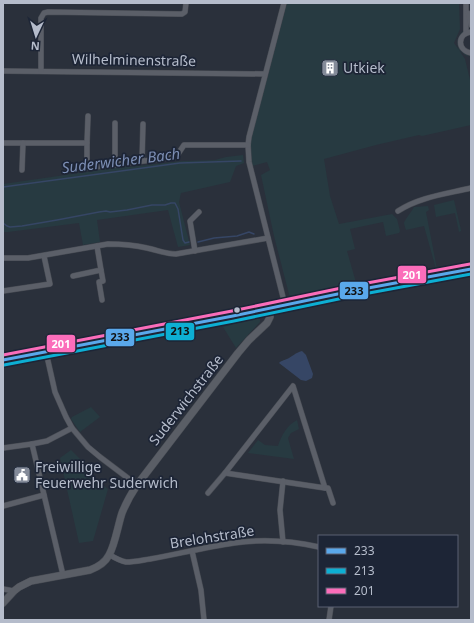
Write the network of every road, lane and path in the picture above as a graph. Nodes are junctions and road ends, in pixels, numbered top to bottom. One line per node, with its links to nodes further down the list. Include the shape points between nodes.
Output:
1 (186, 3): 8 (street, via 185,12 182,14 44,13 41,18)
2 (284, 3): 9 (street)
3 (466, 3): 4 (street); 5 (street)
4 (471, 25)
5 (469, 32): 6 (street, via 462,37 461,45)
6 (471, 54)
7 (3, 70): 8 (street, Wilhelminenstraße)
8 (41, 71): 9 (street, Wilhelminenstraße)
9 (265, 74): 16 (street)
10 (88, 116): 15 (street)
11 (115, 123): 18 (street)
12 (143, 124): 17 (street)
13 (3, 143): 14 (street)
14 (23, 143): 15 (street); 19 (street)
15 (87, 143): 18 (street, via 87,168)
16 (248, 145): 17 (street, via 184,145 176,157); 23 (street, via 249,162)
17 (142, 161): 18 (street)
18 (115, 165)
19 (22, 170)
20 (471, 188): 21 (street, via 417,201)
21 (398, 211)
22 (198, 212): 25 (street, via 190,221)
23 (268, 238): 25 (street); 33 (street)
24 (97, 246): 25 (street, via 130,245 169,254); 26 (street); 29 (street)
25 (195, 251)
26 (44, 256): 27 (street); 31 (street, via 50,284)
27 (3, 258)
28 (471, 269): 33 (main road)
29 (101, 270): 30 (street); 32 (street, via 103,281 99,282)
30 (73, 276)
31 (3, 291)
32 (102, 300)
33 (285, 305): 34 (main road)
34 (270, 308): 35 (street); 42 (main road, Suderwichstraße, via 267,323 238,353)
35 (46, 352): 36 (street); 37 (street, via 55,392)
36 (3, 360)
37 (72, 428): 38 (street, via 47,441); 42 (street, via 88,447)
38 (32, 444): 39 (street); 45 (street)
39 (3, 448)
40 (225, 473): 41 (street); 43 (street, via 293,386); 44 (street)
41 (283, 481): 43 (street); 48 (street, via 280,510)
42 (137, 485): 51 (main road, Suderwichstraße, via 128,498)
43 (326, 488): 46 (street)
44 (208, 494)
45 (44, 496): 47 (street); 52 (street)
46 (333, 503)
47 (3, 506)
48 (283, 542): 49 (street, Brelohstraße); 50 (street, Brelohstraße, via 253,541)
49 (318, 547)
50 (192, 551): 51 (street, Brelohstraße, via 128,562); 57 (street, via 201,590)
51 (110, 555): 52 (main road, via 95,568)
52 (62, 575): 54 (main road, via 31,581)
53 (3, 589): 54 (street)
54 (14, 591): 55 (main road)
55 (3, 603)
56 (330, 607): 58 (street)
57 (204, 620)
58 (329, 620)

